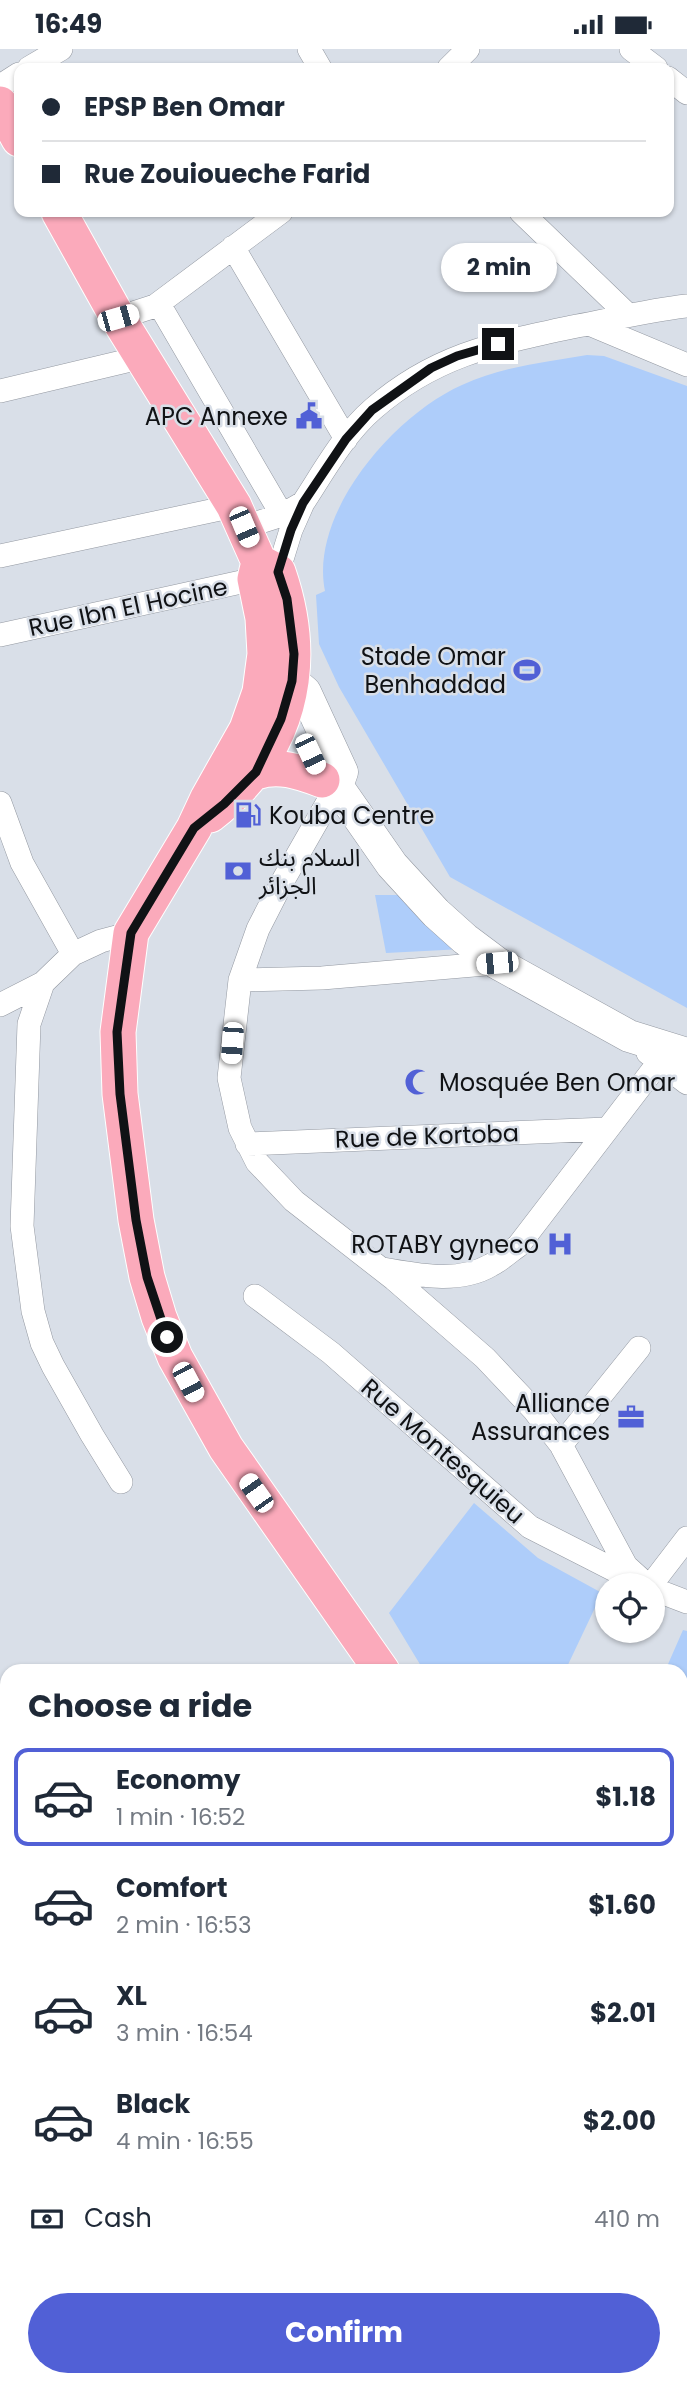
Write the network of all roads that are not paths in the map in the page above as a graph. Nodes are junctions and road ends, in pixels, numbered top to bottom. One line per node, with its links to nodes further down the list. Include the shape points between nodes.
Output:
1 (61, 49): 4 (street)
2 (468, 49): 5 (street)
3 (631, 49): 6 (street)
4 (37, 63)
5 (454, 63)
6 (649, 63)
7 (0, 104): 8 (main road)
8 (14, 130)
9 (62, 217): 16 (main road)
10 (274, 217): 12 (street)
11 (526, 217): 15 (street)
12 (233, 247): 13 (street); 21 (street)
13 (159, 304): 16 (street); 23 (street)
14 (687, 306): 15 (street)
15 (628, 315): 17 (street)
16 (118, 318): 18 (main road)
17 (589, 324): 19 (street); 21 (street, via 498,344 431,368 372,410)
18 (143, 357): 20 (street); 24 (main road)
19 (687, 365)
20 (0, 391)
21 (346, 439): 22 (street)
22 (303, 503): 23 (street); 26 (street)
23 (282, 515): 24 (street)
24 (239, 517): 25 (street); 26 (main road)
25 (0, 556)
26 (264, 571): 27 (street, Rue Ibn El Hocine); 28 (main road, via 263,618)
27 (0, 635)
28 (276, 686): 29 (main road); 30 (main road); 32 (main road, via 247,729)
29 (256, 772): 30 (main road, via 279,768); 32 (main road)
30 (330, 783): 35 (main road, via 392,865 436,913); 36 (street, via 258,929)
31 (0, 803): 34 (street, via 22,863)
32 (194, 828): 33 (main road)
33 (131, 933): 34 (street); 54 (main road, via 117,1032 120,1094 136,1220 159,1317 175,1357 226,1448)
34 (73, 954): 37 (street)
35 (497, 963): 36 (street); 39 (main road)
36 (240, 980): 42 (street, via 229,1078)
37 (43, 983): 38 (street); 47 (street, via 29,1024 22,1226 33,1311 53,1366)
38 (0, 1005)
39 (673, 1058): 40 (street); 41 (street)
40 (687, 1083)
41 (607, 1129): 42 (street, Rue de Kortoba); 43 (street, via 518,1245 490,1266 437,1276)
42 (247, 1144): 43 (street, via 257,1162 294,1201)
43 (380, 1269): 46 (street, via 485,1358)
44 (255, 1296): 49 (street, Rue Montesquieu, via 331,1353 530,1527)
45 (639, 1349): 46 (street)
46 (561, 1445): 50 (street, via 626,1566)
47 (121, 1482)
48 (687, 1538): 51 (street)
49 (623, 1573)
50 (634, 1573)
51 (659, 1573)
52 (665, 1593): 53 (street, Rue Montesquieu)
53 (687, 1602)
54 (375, 1664)

